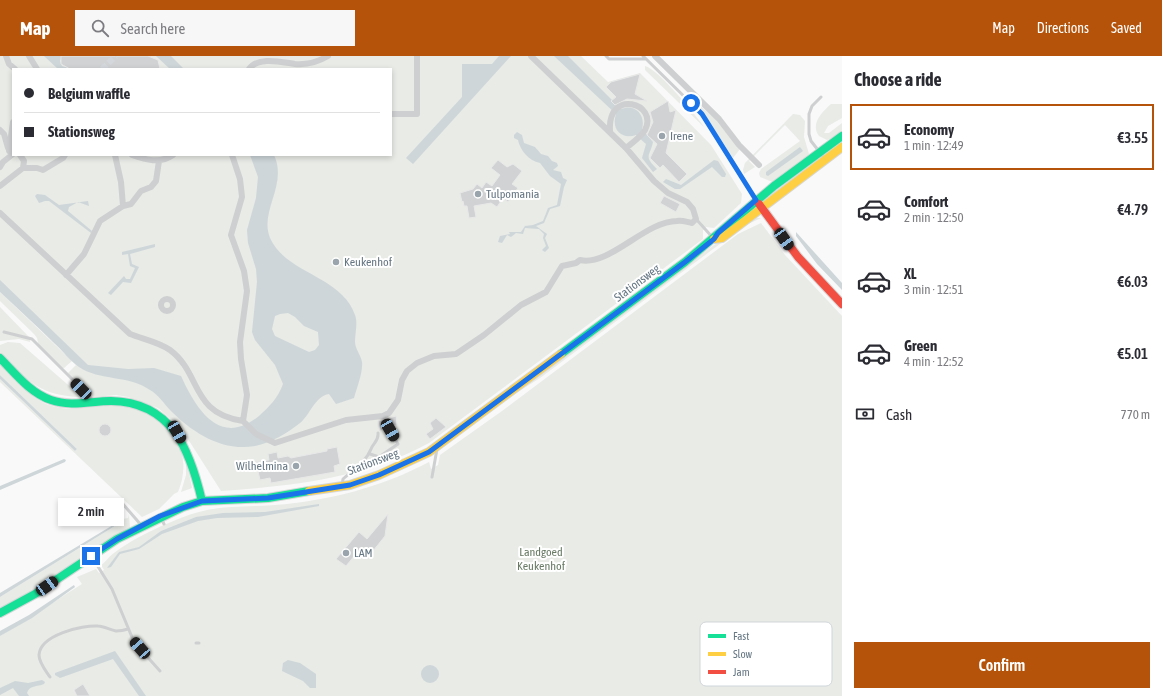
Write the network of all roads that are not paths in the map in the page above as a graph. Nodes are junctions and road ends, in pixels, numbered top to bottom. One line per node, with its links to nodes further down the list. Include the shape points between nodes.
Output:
1 (6, 56): 11 (street)
2 (28, 56): 12 (street)
3 (328, 56): 9 (street, via 317,63 295,64)
4 (417, 56): 15 (street, via 417,114)
5 (531, 56): 17 (street)
6 (606, 56): 10 (lane, via 609,59)
7 (643, 56): 10 (lane)
8 (655, 56): 32 (street, via 719,119)
9 (270, 57): 13 (street, via 254,63)
10 (646, 59): 36 (lane, via 702,114)
11 (14, 68)
12 (36, 68)
13 (250, 68)
14 (821, 97): 22 (lane, via 812,106 809,134)
15 (392, 114)
16 (0, 130): 23 (street)
17 (610, 131): 21 (street); 21 (street, via 609,119 619,106 628,103 642,109 647,124 644,131)
18 (842, 136): 22 (main road, Stationsweg)
19 (12, 138): 23 (street)
20 (842, 147): 30 (main road, Stationsweg)
21 (626, 148): 39 (street, via 668,193 687,202 693,209)
22 (820, 152): 30 (lane); 36 (main road, Stationsweg)
23 (11, 153): 33 (street)
24 (21, 156): 34 (street, via 24,161)
25 (64, 156): 34 (street, via 44,170)
26 (115, 156): 37 (street)
27 (136, 156): 31 (street)
28 (171, 156): 31 (street)
29 (232, 156): 46 (street, via 240,179 242,197 231,235 244,271 246,291 240,342 247,388)
30 (826, 160): 36 (main road, Stationsweg)
31 (159, 161): 37 (street, via 156,182 141,191 131,204)
32 (759, 165)
33 (0, 167)
34 (23, 168): 35 (street)
35 (0, 186)
36 (759, 204): 40 (main road, Stationsweg, via 723,229); 42 (main road, via 798,257)
37 (123, 206): 41 (street, via 100,221 84,254)
38 (0, 213): 41 (street)
39 (696, 219): 40 (lane); 46 (street, via 692,223 666,223 639,235 600,258 580,260 562,266 546,292 521,305 456,354 434,356 416,363 402,380 394,407 383,416 354,418 275,443 256,434)
40 (714, 239): 49 (main road, Stationsweg)
41 (66, 275): 46 (street, via 130,334 154,342 177,356 209,406 228,418)
42 (842, 304)
43 (4, 332): 45 (lane, via 32,339)
44 (0, 358): 45 (main road, via 33,389 50,400 62,403)
45 (95, 402): 53 (main road, via 130,402 143,406 166,420 186,448)
46 (243, 422)
47 (390, 430): 50 (lane, via 398,444 379,457)
48 (378, 433): 50 (lane)
49 (437, 447): 51 (lane); 52 (main road, Stationsweg, via 379,475)
50 (370, 454): 52 (lane, via 343,479)
51 (432, 477)
52 (342, 486): 53 (main road, Stationsweg, via 268,498)
53 (202, 501): 55 (main road, Stationsweg, via 162,520)
54 (122, 503): 55 (lane)
55 (142, 526): 56 (main road, Stationsweg)
56 (91, 556): 57 (main road, Stationsweg, via 36,594); 58 (lane, via 112,589)
57 (0, 613)
58 (128, 629): 59 (lane, via 134,642); 60 (lane, via 116,631 94,626 57,634 50,638 39,655)
59 (160, 671)
60 (50, 677)

